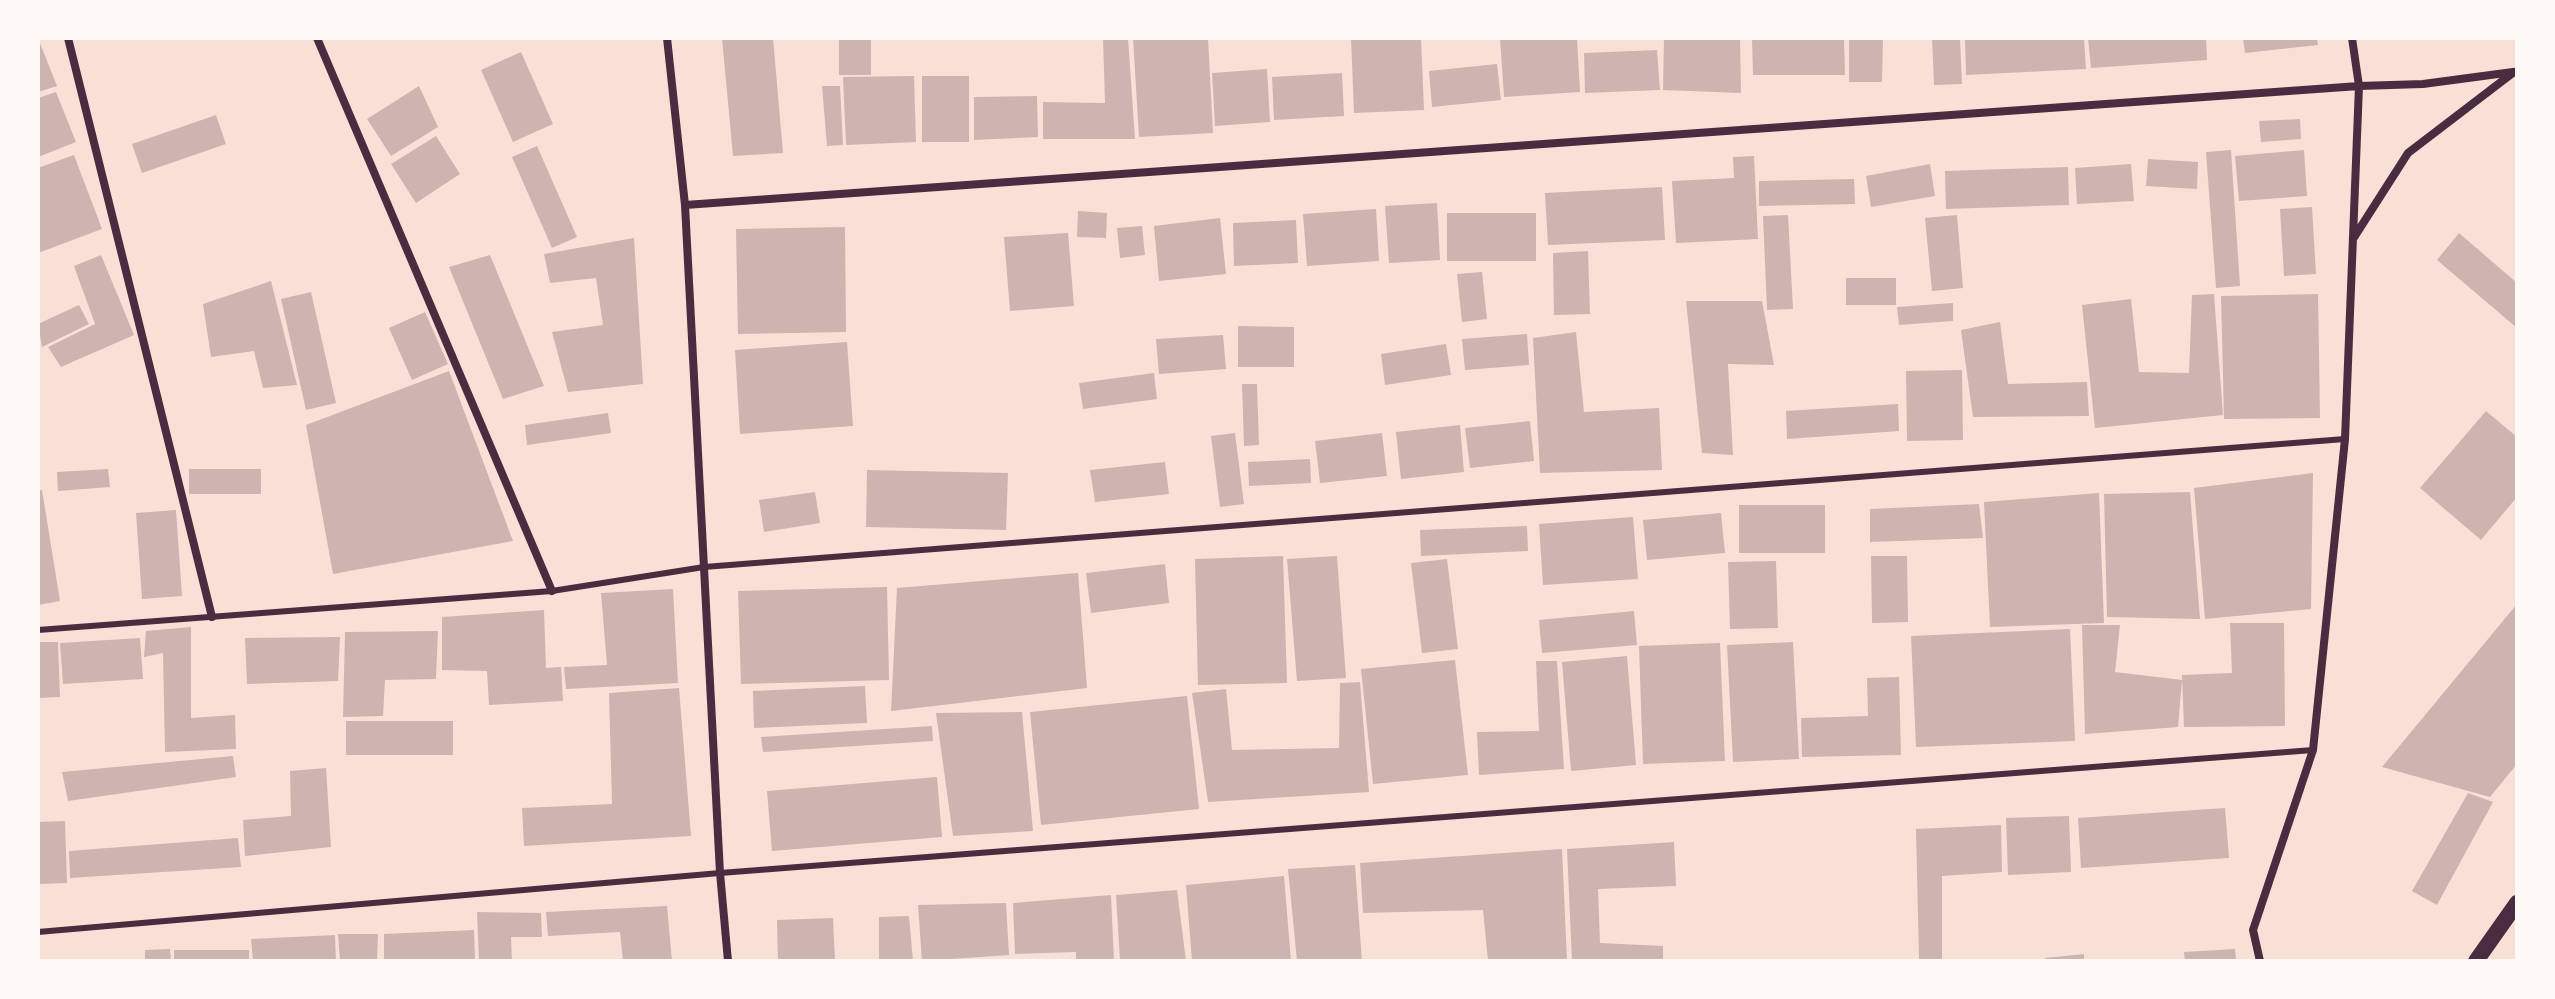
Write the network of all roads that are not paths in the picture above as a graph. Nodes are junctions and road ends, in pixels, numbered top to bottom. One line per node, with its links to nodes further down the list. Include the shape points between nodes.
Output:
1 (68, 38): 12 (street)
2 (317, 38): 11 (street)
3 (667, 38): 7 (street)
4 (2352, 38): 6 (street)
5 (2515, 71): 6 (street, via 2423,84); 8 (street, via 2408,153)
6 (2359, 86): 7 (street); 8 (street)
7 (685, 205): 10 (street)
8 (2353, 240): 9 (street)
9 (2345, 439): 10 (lane); 14 (street)
10 (704, 567): 11 (lane); 15 (street)
11 (552, 591): 12 (lane)
12 (212, 617): 13 (lane)
13 (38, 630)
14 (2313, 750): 15 (lane); 19 (street, via 2253,930)
15 (720, 873): 17 (lane); 18 (street)
16 (2517, 903): 20 (main road)
17 (38, 932)
18 (728, 961)
19 (2260, 961)
20 (2476, 961)

